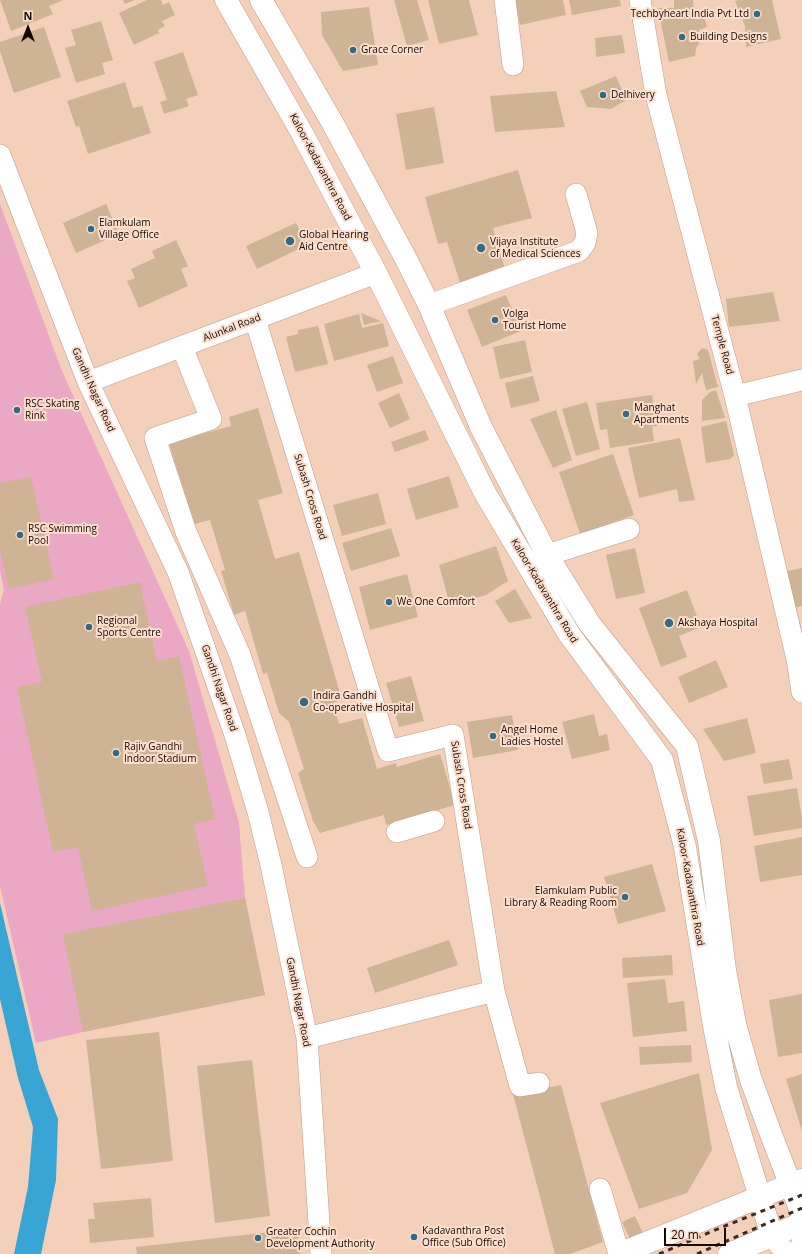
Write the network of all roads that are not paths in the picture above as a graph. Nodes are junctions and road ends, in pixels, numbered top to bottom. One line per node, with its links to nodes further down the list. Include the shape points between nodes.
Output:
1 (226, 0): 9 (main road, Kaloor-Kadavanthra Road, via 302,134)
2 (261, 0): 8 (main road, via 332,122)
3 (505, 0): 5 (street)
4 (640, 0): 15 (street, Temple Road, via 656,95)
5 (513, 65)
6 (0, 154): 14 (street, Gandhi Nagar Road)
7 (576, 194): 10 (street, via 587,233 585,243 579,250)
8 (406, 259): 9 (main road); 10 (main road)
9 (376, 273): 11 (street, Alunkal Road); 28 (main road, Kaloor-Kadavanthra Road, via 485,493 569,634 662,760 685,847 726,1087)
10 (429, 305): 17 (main road, via 481,427)
11 (255, 320): 12 (street, Alunkal Road); 23 (street, Subash Cross Road, via 388,752 454,735)
12 (182, 347): 14 (street, Alunkal Road); 22 (street, via 211,419 156,438 186,532 240,655)
13 (802, 380): 15 (street)
14 (88, 382): 24 (street, Gandhi Nagar Road, via 178,572 235,735 271,865)
15 (735, 396): 18 (street, Temple Road)
16 (629, 529): 17 (street)
17 (547, 555): 26 (main road, via 588,623 687,746 709,841 725,970 735,1024 752,1080)
18 (800, 659): 19 (street, Temple Road)
19 (802, 692)
20 (434, 822): 21 (street)
21 (397, 832)
22 (307, 857)
23 (494, 991): 24 (street); 25 (street, via 520,1086)
24 (306, 1038): 33 (street, Gandhi Nagar Road)
25 (538, 1083)
26 (796, 1182): 28 (main road); 29 (main road)
27 (600, 1189): 34 (street)
28 (760, 1198): 31 (main road, Kaloor-Kadavanthra Road); 34 (main road)
29 (802, 1214)
30 (802, 1223): 31 (main road)
31 (772, 1236): 35 (main road); 36 (street)
32 (802, 1242): 37 (street)
33 (321, 1254)
34 (619, 1254)
35 (729, 1254)
36 (787, 1254)
37 (800, 1254)

